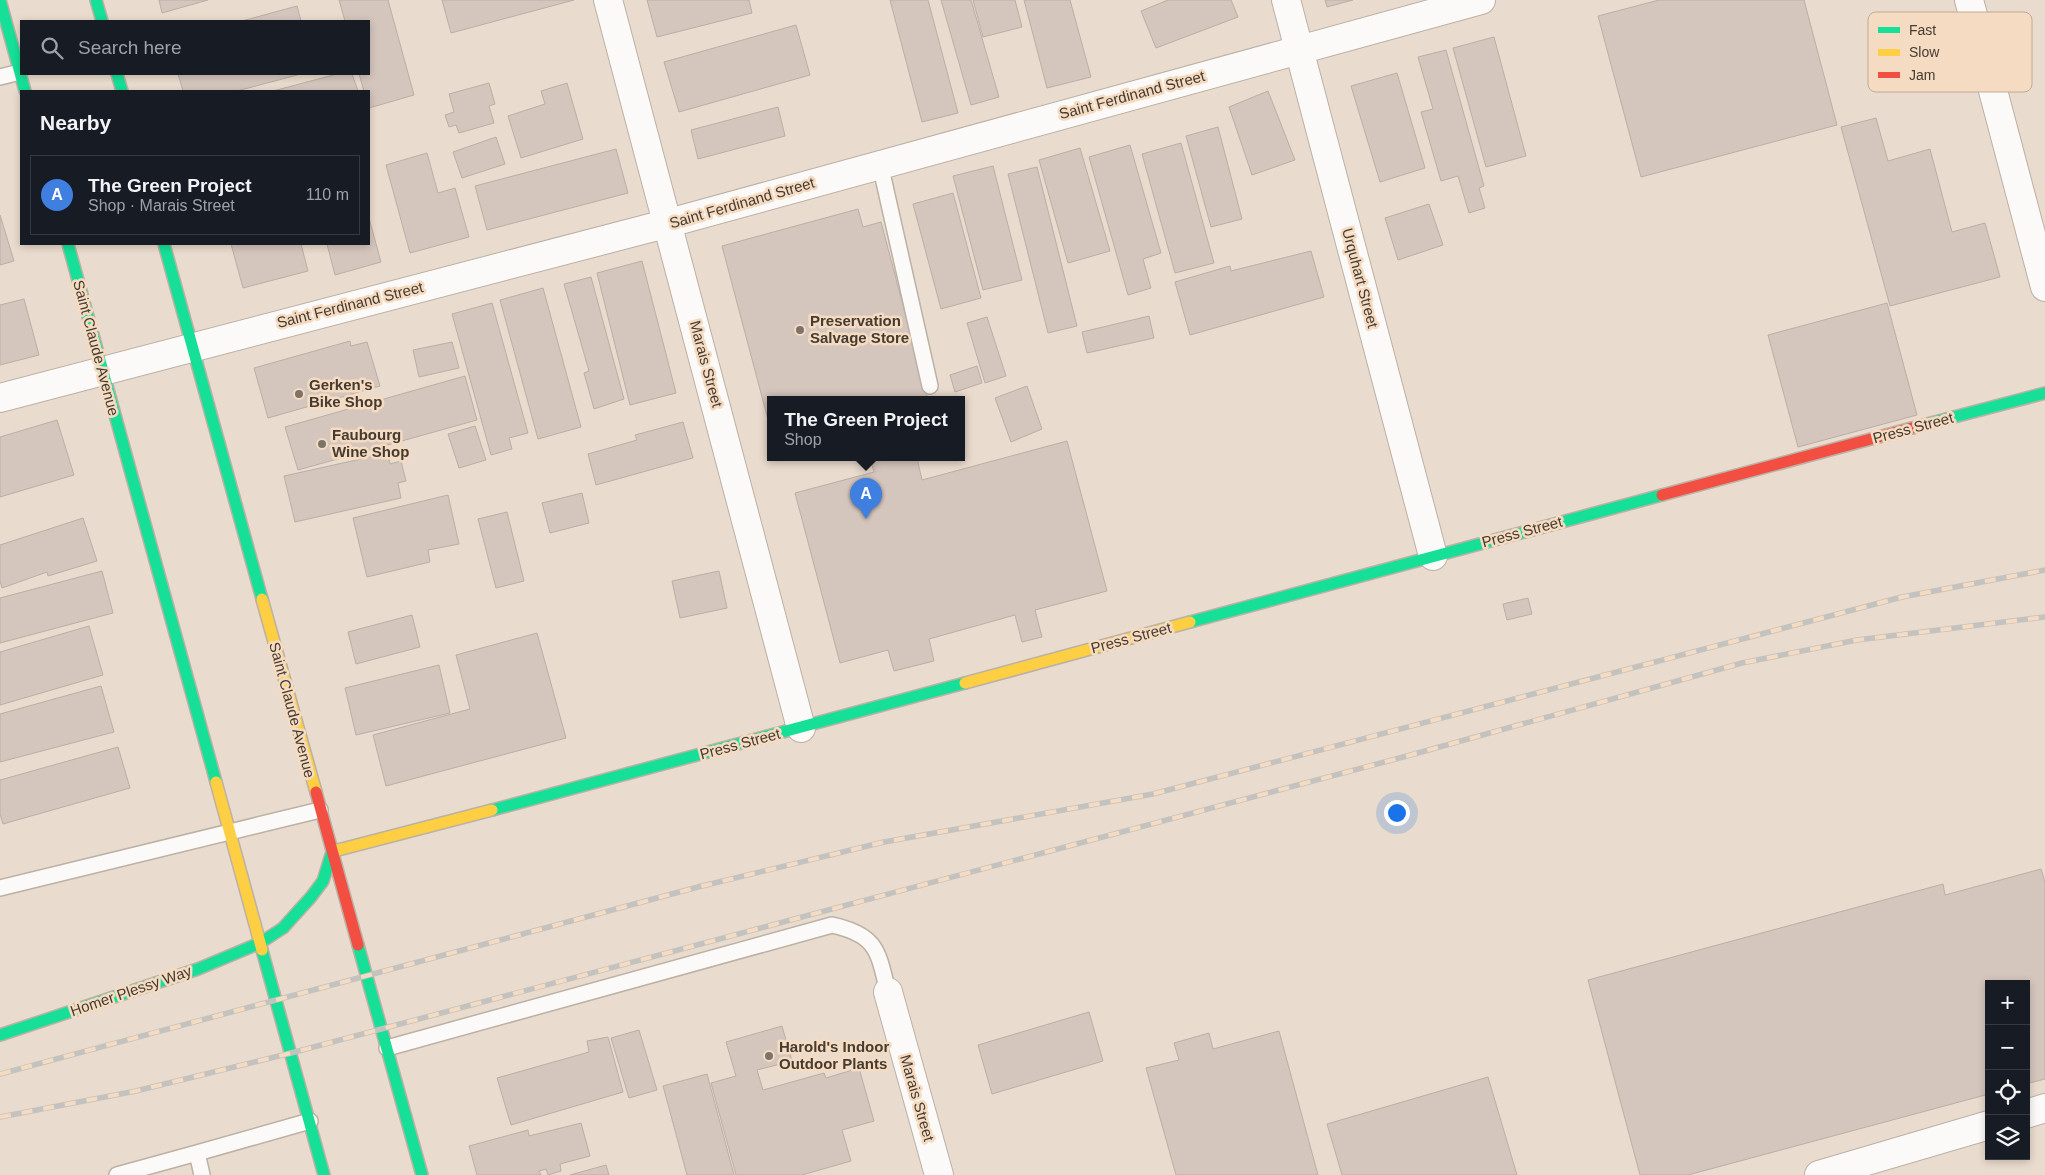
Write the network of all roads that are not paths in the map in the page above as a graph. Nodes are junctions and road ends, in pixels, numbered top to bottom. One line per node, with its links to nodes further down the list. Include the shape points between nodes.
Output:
1 (0, 0): 8 (street)
2 (96, 0): 6 (street)
3 (608, 0): 16 (street, Marais Street)
4 (1286, 0): 7 (street, Urquhart Street)
5 (1481, 0): 7 (street, Saint Ferdinand Street)
6 (102, 20)
7 (1300, 48): 15 (street, Saint Ferdinand Street); 25 (street, Urquhart Street)
8 (20, 72): 11 (lane)
9 (21, 75): 12 (street)
10 (117, 75): 13 (street)
11 (0, 77)
12 (26, 90)
13 (122, 90)
14 (1994, 92): 19 (street)
15 (880, 164): 16 (street, Saint Ferdinand Street); 22 (lane)
16 (669, 223): 20 (street, Saint Ferdinand Street); 26 (street, Marais Street)
17 (68, 245): 21 (street, Saint Claude Avenue)
18 (164, 245): 20 (street, Saint Claude Avenue)
19 (2045, 287)
20 (192, 346): 21 (street, Saint Ferdinand Street); 27 (street, Saint Claude Avenue)
21 (103, 371): 24 (street, Saint Ferdinand Street); 28 (street, Saint Claude Avenue)
22 (930, 386)
23 (2045, 393): 25 (street, Press Street)
24 (0, 398)
25 (1433, 556): 26 (street, Press Street)
26 (801, 728): 29 (street, Press Street)
27 (320, 810): 28 (lane); 29 (street, Saint Claude Avenue)
28 (230, 832): 30 (lane); 31 (street, Saint Claude Avenue)
29 (332, 852): 31 (street, via 323,881 311,897 284,928); 34 (street, Saint Claude Avenue)
30 (0, 888)
31 (260, 943): 33 (street, Homer Plessy Way, via 198,969); 37 (street, Saint Claude Avenue)
32 (888, 992): 34 (lane, via 878,950 850,929 832,925); 44 (street, Marais Street)
33 (0, 1035)
34 (387, 1048): 43 (street, Saint Claude Avenue)
35 (2045, 1108): 36 (street)
36 (2030, 1113)
37 (310, 1121): 39 (lane); 42 (street, Saint Claude Avenue)
38 (1985, 1126): 45 (street)
39 (197, 1153): 40 (lane); 41 (lane)
40 (117, 1175)
41 (202, 1175)
42 (324, 1175)
43 (422, 1175)
44 (939, 1175)
45 (1819, 1175)

